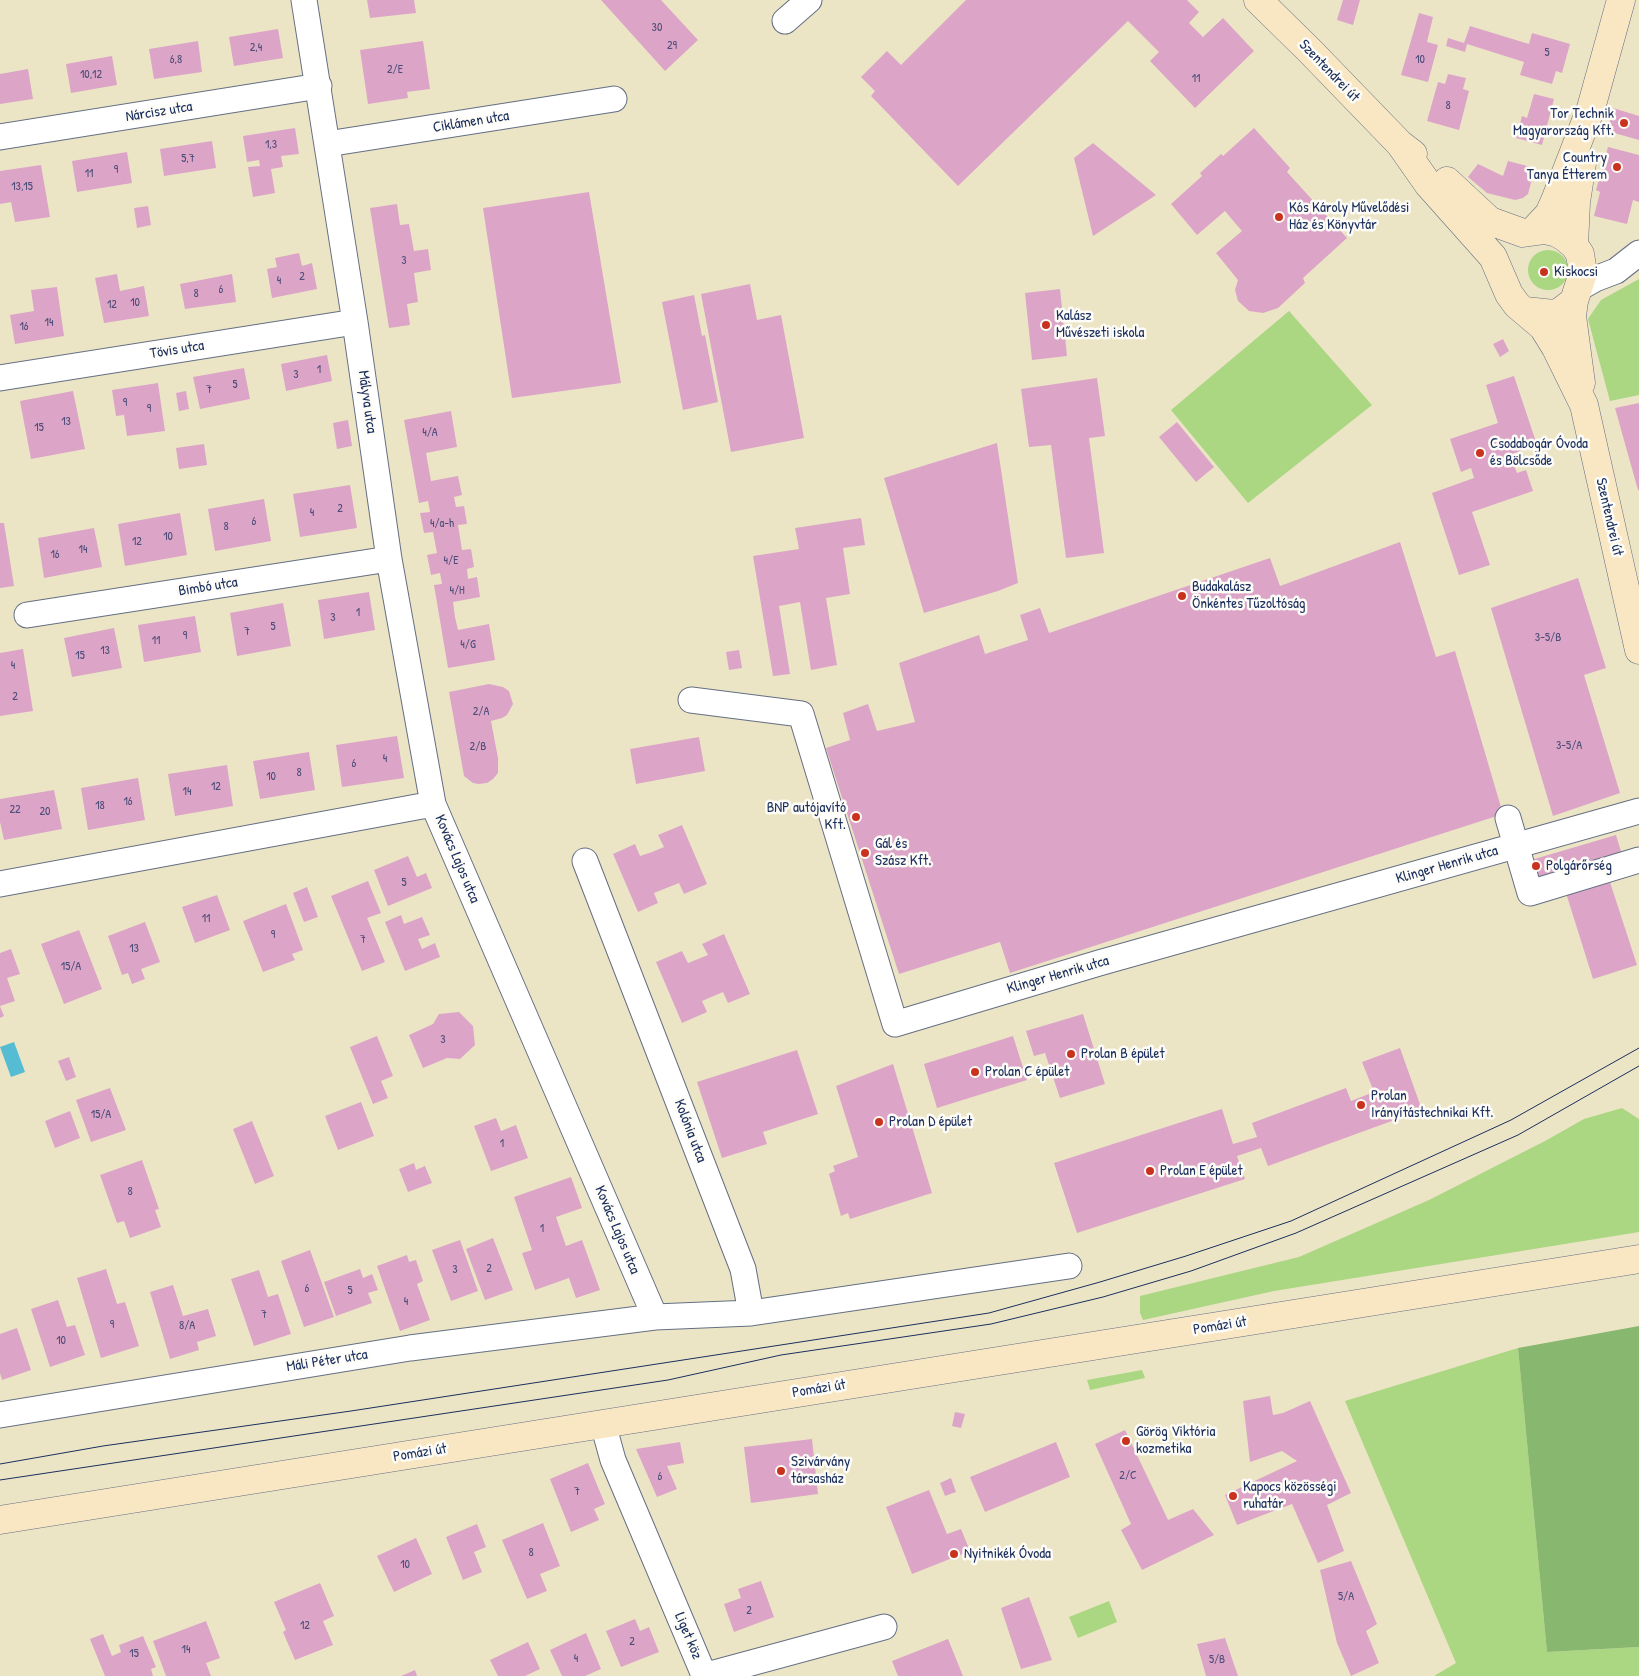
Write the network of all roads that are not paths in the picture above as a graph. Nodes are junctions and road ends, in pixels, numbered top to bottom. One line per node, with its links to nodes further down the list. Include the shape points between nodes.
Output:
1 (304, 0): 6 (street, Mályva utca)
2 (809, 0): 5 (street)
3 (1258, 0): 11 (main road, Szentendrei út)
4 (1621, 0): 8 (main road)
5 (786, 21)
6 (319, 86): 9 (street, Nárcisz utca); 10 (street, Mályva utca)
7 (614, 99): 10 (street, Ciklámen utca)
8 (1591, 108): 12 (main road, via 1549,214); 13 (main road, via 1576,202)
9 (0, 137)
10 (327, 144): 18 (street, Mályva utca)
11 (1400, 144): 12 (main road, via 1438,172 1490,221); 15 (main road, via 1428,184 1494,257)
12 (1528, 232): 13 (main road, via 1545,230 1557,233); 15 (main road, via 1510,247)
13 (1577, 249): 14 (street, via 1596,260); 16 (main road, via 1582,273)
14 (1637, 254): 16 (street, via 1616,271 1595,279)
15 (1502, 277): 17 (main road, via 1516,304)
16 (1576, 294): 17 (main road, via 1554,314); 20 (main road, via 1572,316)
17 (1526, 311): 20 (main road, Szentendrei út, via 1556,348)
18 (355, 322): 19 (street, Tövis utca); 21 (street, Mályva utca)
19 (0, 378)
20 (1584, 405): 23 (main road, Szentendrei út)
21 (389, 559): 22 (street, Bimbó utca); 25 (street, Mályva utca)
22 (27, 615)
23 (1639, 650)
24 (691, 700): 28 (street, Klinger Henrik utca, via 801,714 895,1024)
25 (433, 804): 31 (street, Kovács Lajos utca); 35 (street, Kovács Lajos utca)
26 (1639, 810): 28 (street, Klinger Henrik utca)
27 (1508, 818): 28 (street)
28 (1516, 845): 29 (street, via 1530,893)
29 (1639, 860)
30 (585, 861): 34 (street, Kolónia utca, via 743,1270)
31 (0, 884)
32 (1639, 1259): 37 (main road, Pomázi út)
33 (1069, 1266): 34 (street)
34 (751, 1313): 35 (street)
35 (655, 1317): 36 (street, Máli Péter utca, via 410,1348)
36 (0, 1415)
37 (603, 1424): 38 (main road, Pomázi út); 40 (street, Liget köz, via 613,1460)
38 (0, 1520)
39 (884, 1627): 40 (street, Liget köz)
40 (704, 1676)

